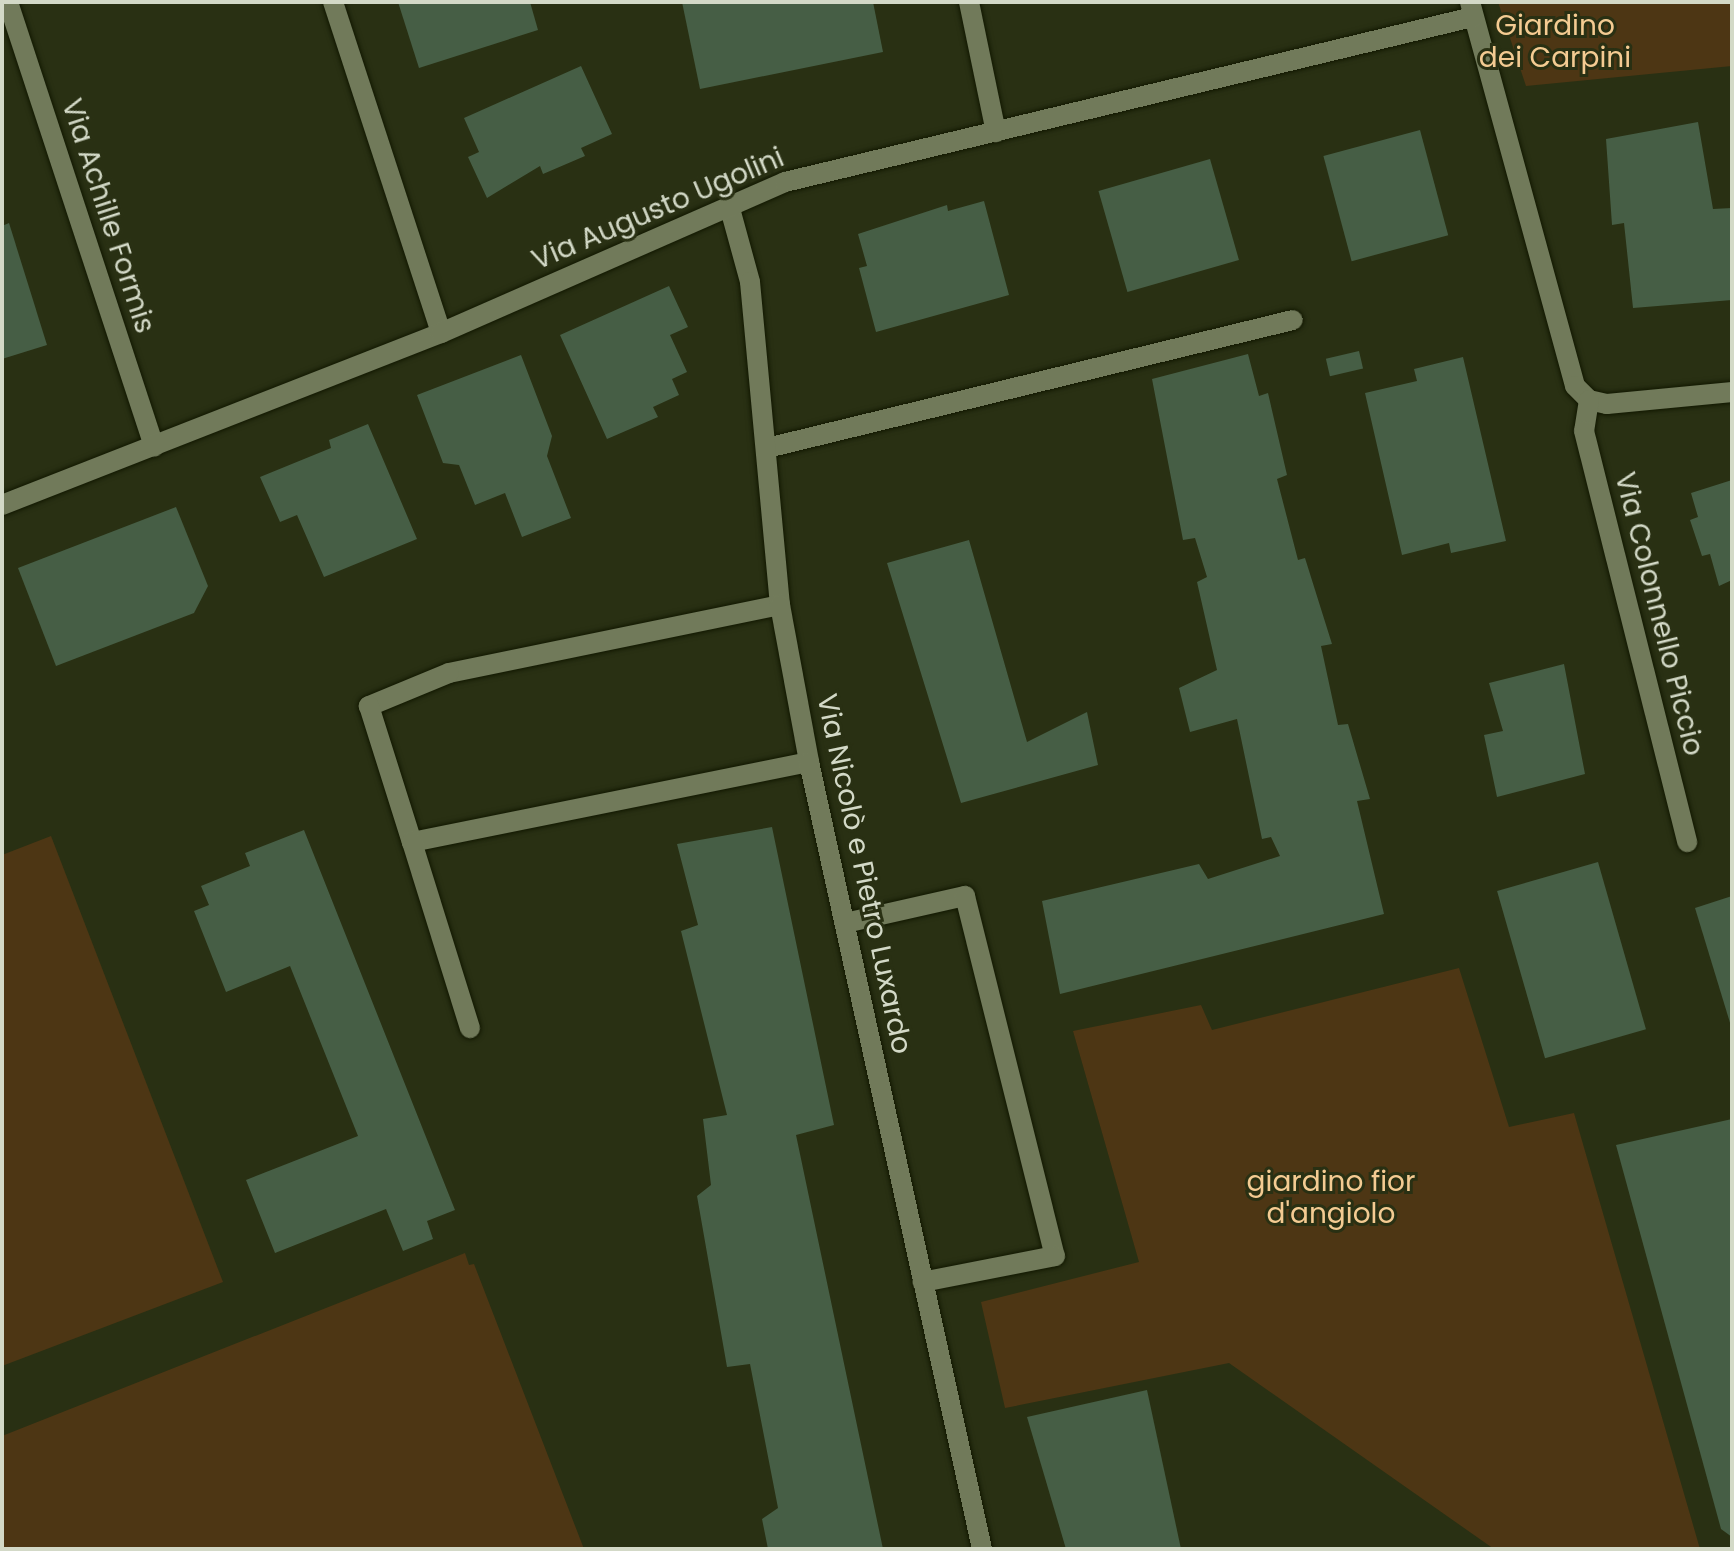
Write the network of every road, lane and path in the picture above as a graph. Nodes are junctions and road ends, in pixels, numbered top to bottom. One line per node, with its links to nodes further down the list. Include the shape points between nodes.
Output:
1 (8, 2): 11 (street, Via Achille Formis)
2 (333, 2): 8 (street)
3 (969, 2): 5 (street)
4 (1471, 10): 5 (street, Via Augusto Ugolini); 10 (street, via 1566,364)
5 (996, 132): 6 (street, Via Augusto Ugolini, via 785,182)
6 (729, 205): 8 (street, Via Augusto Ugolini); 12 (street, Via Nicolò e Pietro Luxardo, via 750,282)
7 (1293, 320): 12 (street)
8 (441, 333): 11 (street, Via Augusto Ugolini)
9 (1732, 392): 10 (street, via 1627,404)
10 (1589, 400): 17 (street, Via Colonnello Piccio, via 1584,431)
11 (154, 447): 13 (street, Via Augusto Ugolini)
12 (767, 448): 14 (street, Via Nicolò e Pietro Luxardo)
13 (2, 505)
14 (780, 605): 15 (street, Via Nicolò e Pietro Luxardo); 16 (street, via 449,673 369,706)
15 (809, 762): 16 (street); 18 (street, Via Nicolò e Pietro Luxardo)
16 (412, 842): 19 (street)
17 (1687, 842)
18 (845, 923): 20 (street, Via Nicolò e Pietro Luxardo); 20 (street, via 965,896 1055,1256)
19 (470, 1028)
20 (923, 1282): 21 (street, Via Nicolò e Pietro Luxardo)
21 (982, 1549)

